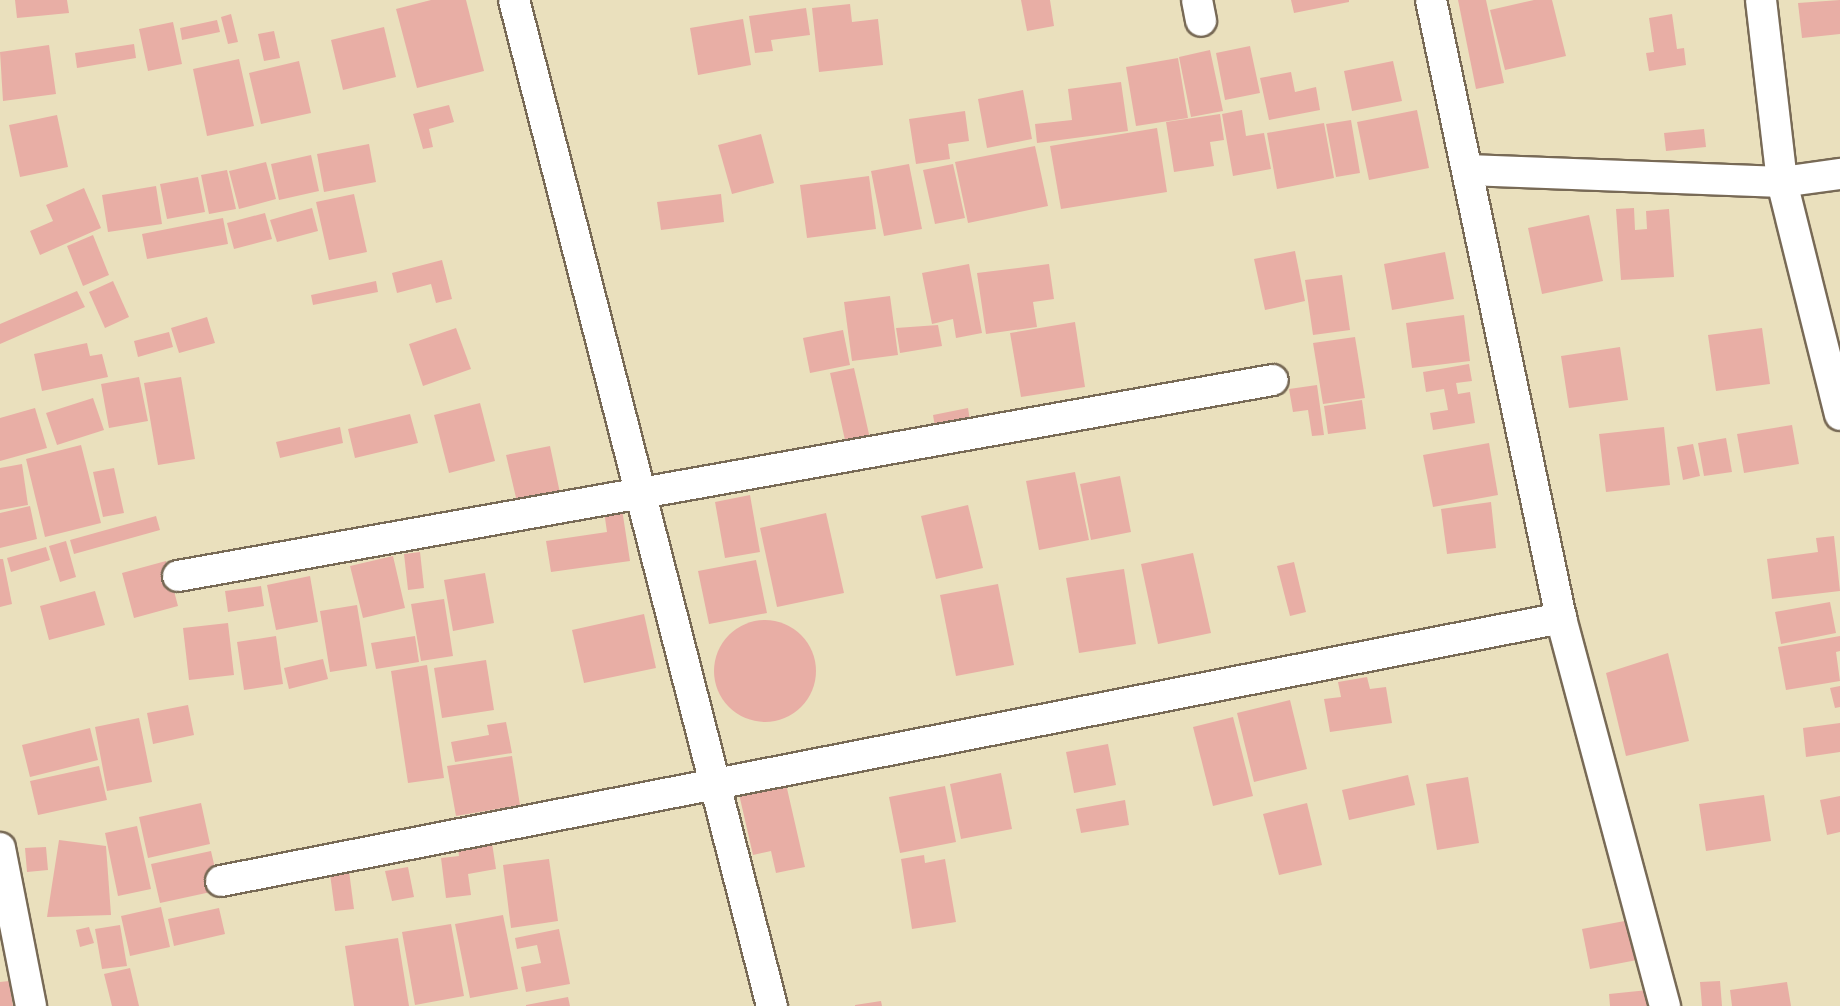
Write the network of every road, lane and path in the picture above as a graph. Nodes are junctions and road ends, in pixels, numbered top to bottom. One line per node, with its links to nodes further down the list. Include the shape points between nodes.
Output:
1 (514, 0): 9 (street)
2 (1431, 0): 4 (street)
3 (1761, 0): 6 (street)
4 (1468, 170): 6 (street); 11 (street)
5 (1840, 174): 6 (street)
6 (1782, 182): 8 (street)
7 (1273, 380): 9 (street)
8 (1840, 415)
9 (637, 493): 10 (street); 12 (street)
10 (178, 576)
11 (1561, 618): 12 (street); 17 (street)
12 (716, 785): 14 (street); 16 (street)
13 (0, 848): 15 (street)
14 (221, 881)
15 (31, 1006)
16 (772, 1006)
17 (1665, 1006)

